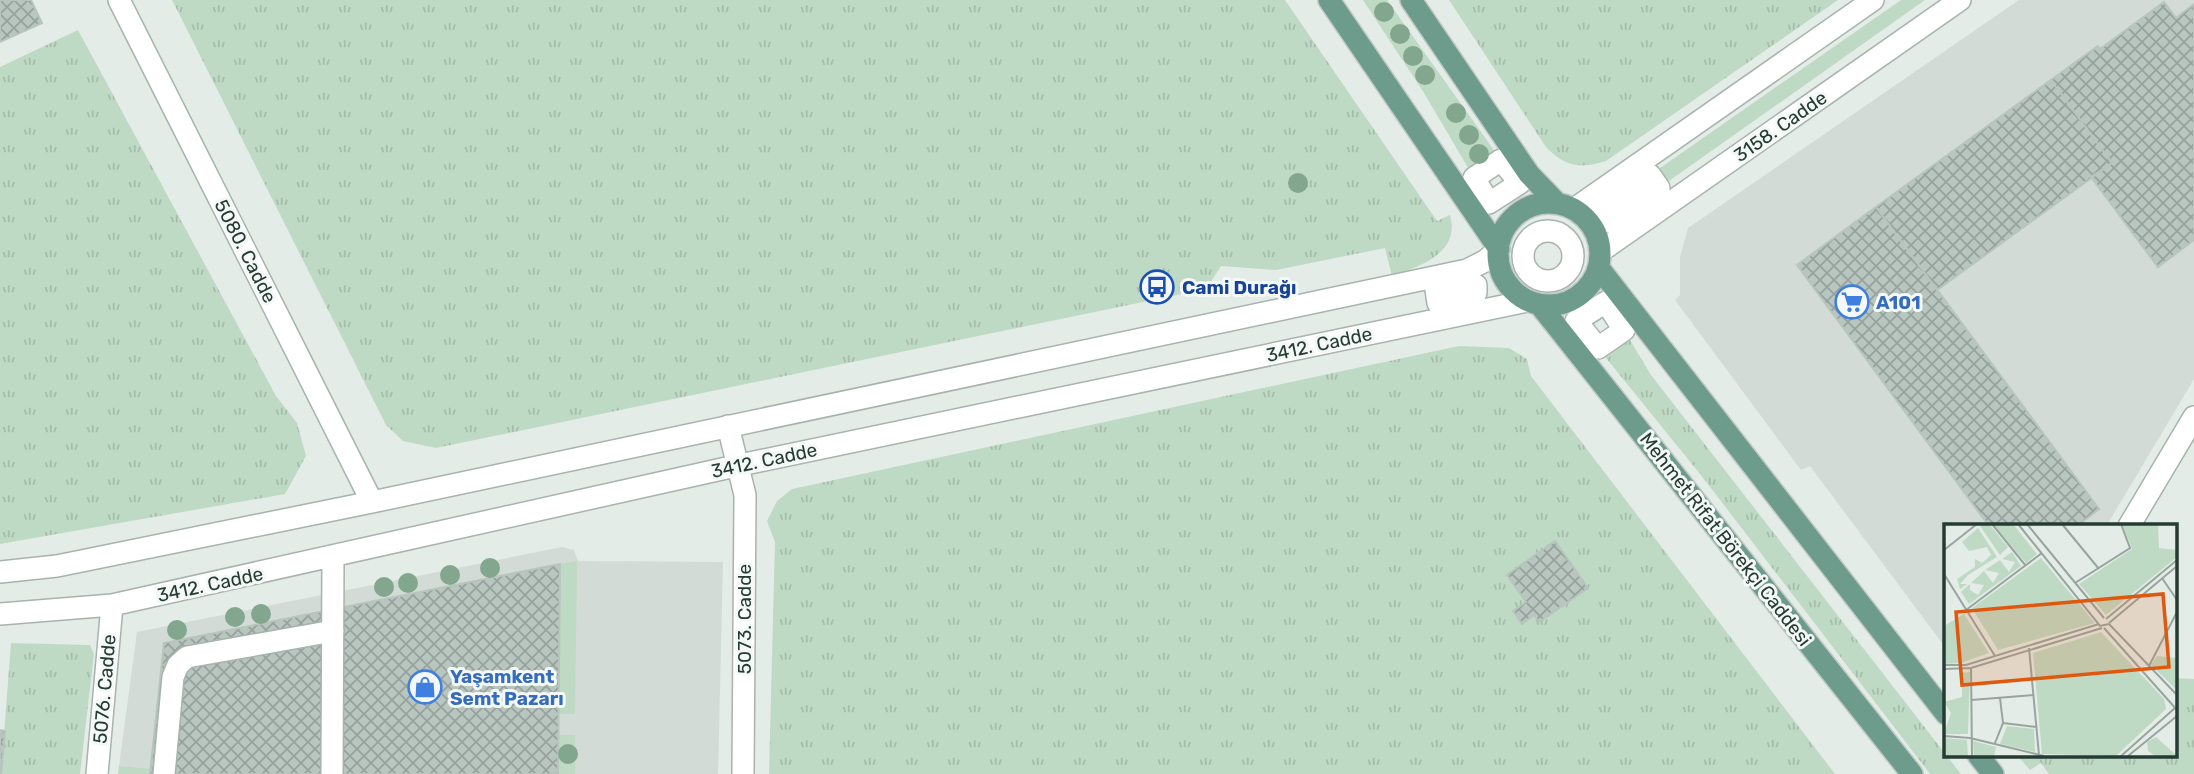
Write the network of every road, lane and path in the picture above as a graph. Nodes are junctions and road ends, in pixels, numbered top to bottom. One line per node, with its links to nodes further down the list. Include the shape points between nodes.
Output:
1 (119, 0): 13 (street, 5080. Cadde)
2 (1329, 0): 7 (main road)
3 (1411, 0): 6 (main road, via 1529,174)
4 (1872, 0): 6 (street)
5 (1960, 0): 8 (street, 3158. Cadde)
6 (1565, 206): 7 (main road, via 1540,204 1524,209 1502,234); 8 (main road, via 1587,219 1597,234)
7 (1499, 249): 9 (main road, via 1505,280); 11 (street, via 1467,270)
8 (1600, 260): 9 (main road, via 1592,282 1569,302); 20 (main road)
9 (1533, 302): 12 (street, 3412. Cadde); 26 (main road, Mehmet Rifat Börekçi Caddesi)
10 (2194, 417): 14 (street)
11 (729, 426): 12 (street, 5073. Cadde); 13 (street)
12 (740, 465): 15 (street, 3412. Cadde); 25 (street, 5073. Cadde, via 745,495)
13 (372, 502): 16 (street, via 57,566)
14 (2130, 524)
15 (333, 558): 17 (street, 3412. Cadde); 19 (street)
16 (0, 572)
17 (112, 605): 18 (street, 3412. Cadde); 22 (street, 5076. Cadde)
18 (0, 614)
19 (333, 631): 23 (street, via 187,657 173,677); 24 (street)
20 (1944, 712)
21 (1979, 756): 27 (main road)
22 (97, 774)
23 (164, 774)
24 (332, 774)
25 (743, 774)
26 (1912, 774)
27 (1993, 774)

